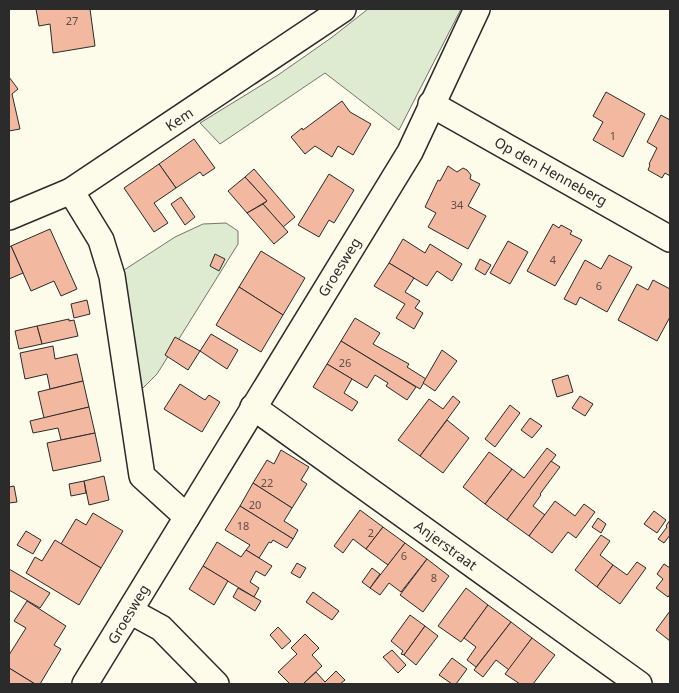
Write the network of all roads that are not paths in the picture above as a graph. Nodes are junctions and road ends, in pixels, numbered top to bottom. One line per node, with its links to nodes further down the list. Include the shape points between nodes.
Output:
1 (343, 9): 4 (street, Kem)
2 (477, 9): 3 (street, Groesweg)
3 (431, 104): 6 (street, Op den Henneberg); 7 (street, Groesweg, via 410,152)
4 (71, 191): 5 (street, Kem); 8 (street, via 101,240 112,276 142,476)
5 (9, 217)
6 (670, 239)
7 (253, 407): 8 (street, Groesweg); 12 (street, Anjerstraat)
8 (186, 518): 9 (street, Groesweg)
9 (130, 611): 10 (street, Groesweg); 11 (street, via 162,628)
10 (85, 684)
11 (216, 684)
12 (639, 684)

